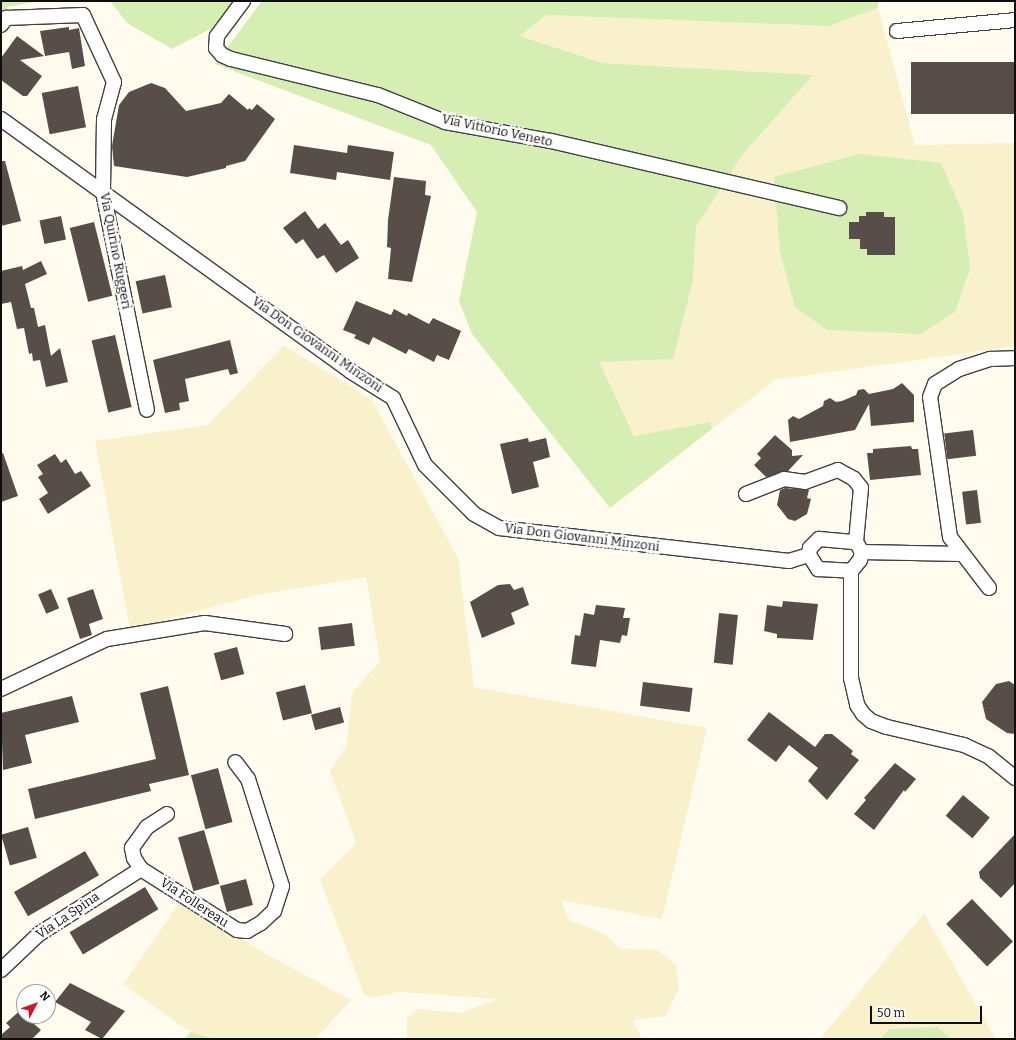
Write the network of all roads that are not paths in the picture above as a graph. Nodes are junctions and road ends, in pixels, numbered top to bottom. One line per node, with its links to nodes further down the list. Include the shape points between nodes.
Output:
1 (242, 1): 7 (street, Via Vittorio Veneto, via 217,36 216,48 222,55 231,59 371,93 455,124 551,141)
2 (1015, 20): 4 (street)
3 (1, 25): 6 (street, Via Quirino Ruggeri, via 6,18 83,15 114,82 104,119)
4 (898, 31)
5 (1, 119): 6 (street, Via Don Giovanni Minzoni)
6 (103, 192): 9 (street, Via Quirino Ruggeri); 13 (street, Via Don Giovanni Minzoni, via 350,371 393,398 425,465 474,514 498,528 789,561)
7 (839, 208)
8 (1015, 358): 12 (street, via 990,359 959,369 935,384 930,397 946,520 950,537)
9 (147, 410)
10 (746, 494): 11 (street, via 784,479 805,482 838,470 854,479 861,488)
11 (859, 547): 12 (street); 13 (street, via 819,539 810,548); 14 (street, via 860,560)
12 (961, 554): 15 (street)
13 (808, 555): 14 (street, via 818,568)
14 (852, 570): 19 (street, via 851,678 857,705 863,714 871,721 887,726 964,745 988,756)
15 (989, 588)
16 (286, 634): 17 (street, via 205,623 107,639)
17 (1, 689)
18 (235, 762): 21 (street, Via Follereau, via 248,779 278,868 282,886 274,911 247,931 237,930)
19 (1015, 778)
20 (167, 814): 21 (street, via 147,827 132,848 134,858)
21 (141, 869): 22 (street, Via La Spina, via 39,934)
22 (1, 970)

